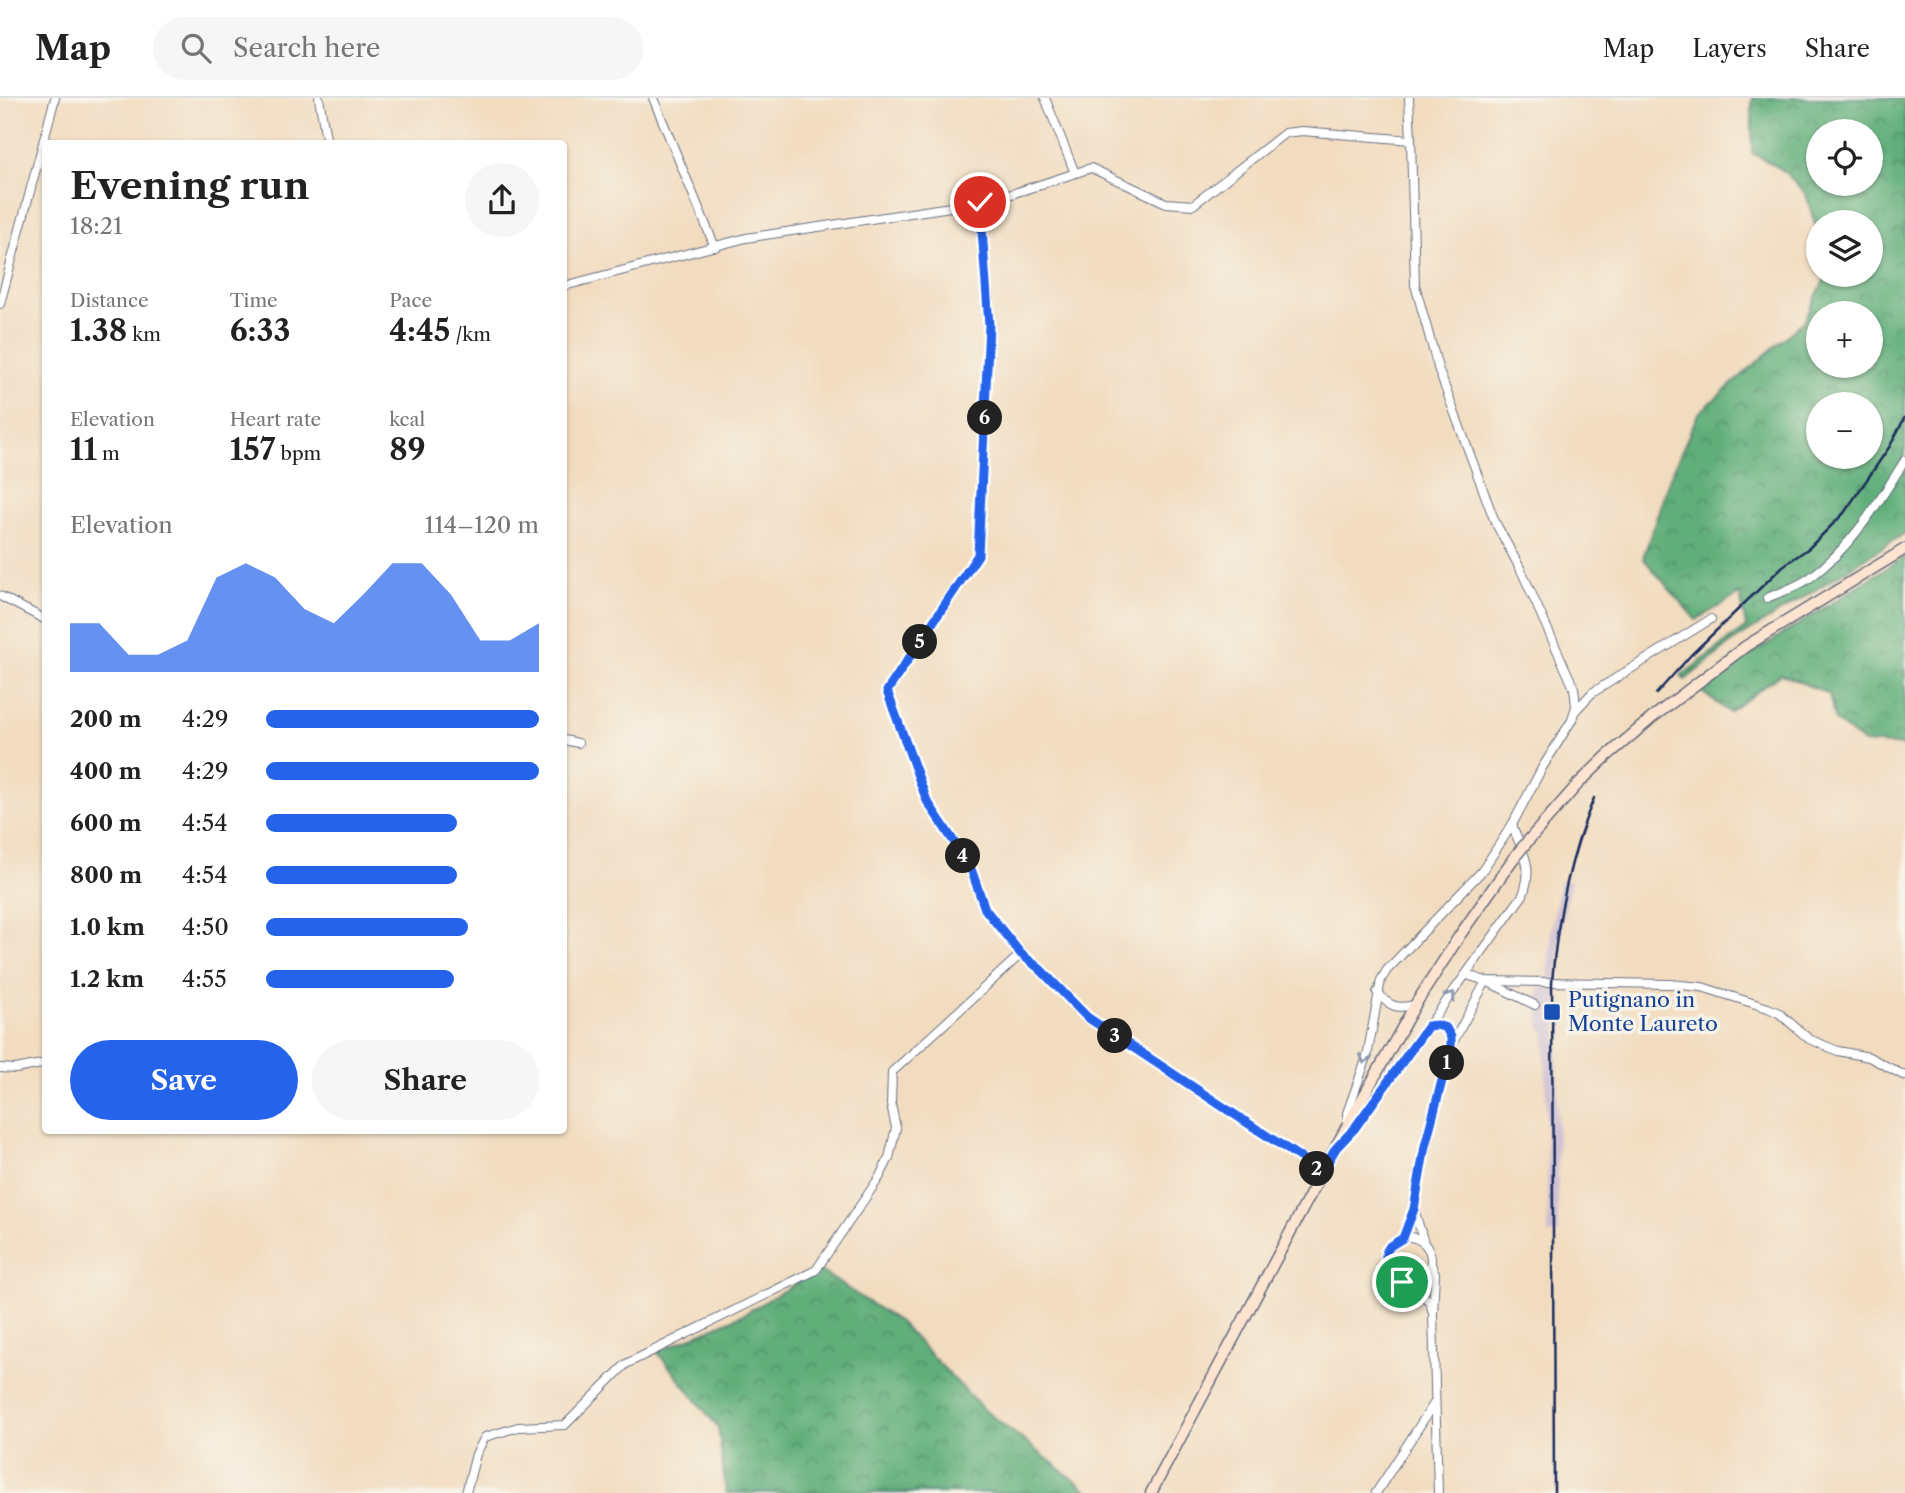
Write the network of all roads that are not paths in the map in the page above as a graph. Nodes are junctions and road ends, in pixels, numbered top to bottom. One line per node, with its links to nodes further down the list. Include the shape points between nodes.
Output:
1 (319, 98): 7 (street)
2 (653, 98): 12 (street)
3 (1045, 98): 10 (street)
4 (1409, 98): 8 (street)
5 (53, 99): 6 (street)
6 (42, 140)
7 (326, 140)
8 (1411, 140): 10 (street, via 1285,133 1193,205 1166,203 1091,168); 21 (street, via 1415,285 1439,371 1495,522 1574,688)
9 (42, 142): 14 (street)
10 (1075, 173): 11 (street)
11 (980, 202): 12 (street, via 746,238); 25 (street, via 989,325 978,555 887,691 927,801 970,866 985,909)
12 (715, 247): 13 (street)
13 (567, 285)
14 (0, 304)
15 (1905, 460): 18 (street, via 1874,510 1830,561 1810,578)
16 (1905, 549): 30 (main road, bridge, via 1746,646 1587,774 1513,859)
17 (0, 596): 19 (street)
18 (1767, 598)
19 (42, 618)
20 (1711, 619): 21 (street, via 1592,693)
21 (1574, 713): 24 (street)
22 (567, 741): 23 (street)
23 (578, 743)
24 (1512, 825): 26 (street, via 1529,878 1523,895); 28 (street, via 1482,871 1387,970)
25 (1021, 954): 38 (street, via 1087,1017); 46 (street, via 892,1072 896,1128 889,1158 816,1270 626,1364 565,1425 518,1427 485,1437)
26 (1466, 975): 27 (street); 31 (street, one-way to 26)
27 (1486, 981): 29 (street); 32 (street); 35 (street, via 1702,987 1768,1008 1808,1038 1869,1057)
28 (1377, 992): 30 (street, via 1391,1006); 36 (street, one-way to 36, via 1367,1057 1347,1113)
29 (1535, 1004)
30 (1415, 1005): 36 (main road)
31 (1428, 1026): 32 (street, via 1446,1028); 37 (street)
32 (1451, 1046): 39 (street)
33 (42, 1064): 34 (street)
34 (0, 1068)
35 (1905, 1076)
36 (1347, 1126): 37 (main road)
37 (1336, 1148): 38 (main road)
38 (1322, 1172): 47 (main road)
39 (1414, 1209): 40 (street); 41 (street)
40 (1403, 1238): 41 (street); 43 (street, via 1386,1252 1386,1267 1395,1279)
41 (1424, 1243): 42 (street)
42 (1431, 1264): 43 (street, via 1424,1278); 44 (street, via 1435,1273)
43 (1410, 1283): 44 (street, via 1430,1303)
44 (1433, 1314): 45 (street)
45 (1436, 1400): 48 (street); 49 (street)
46 (466, 1493)
47 (1151, 1493)
48 (1376, 1493)
49 (1438, 1493)

